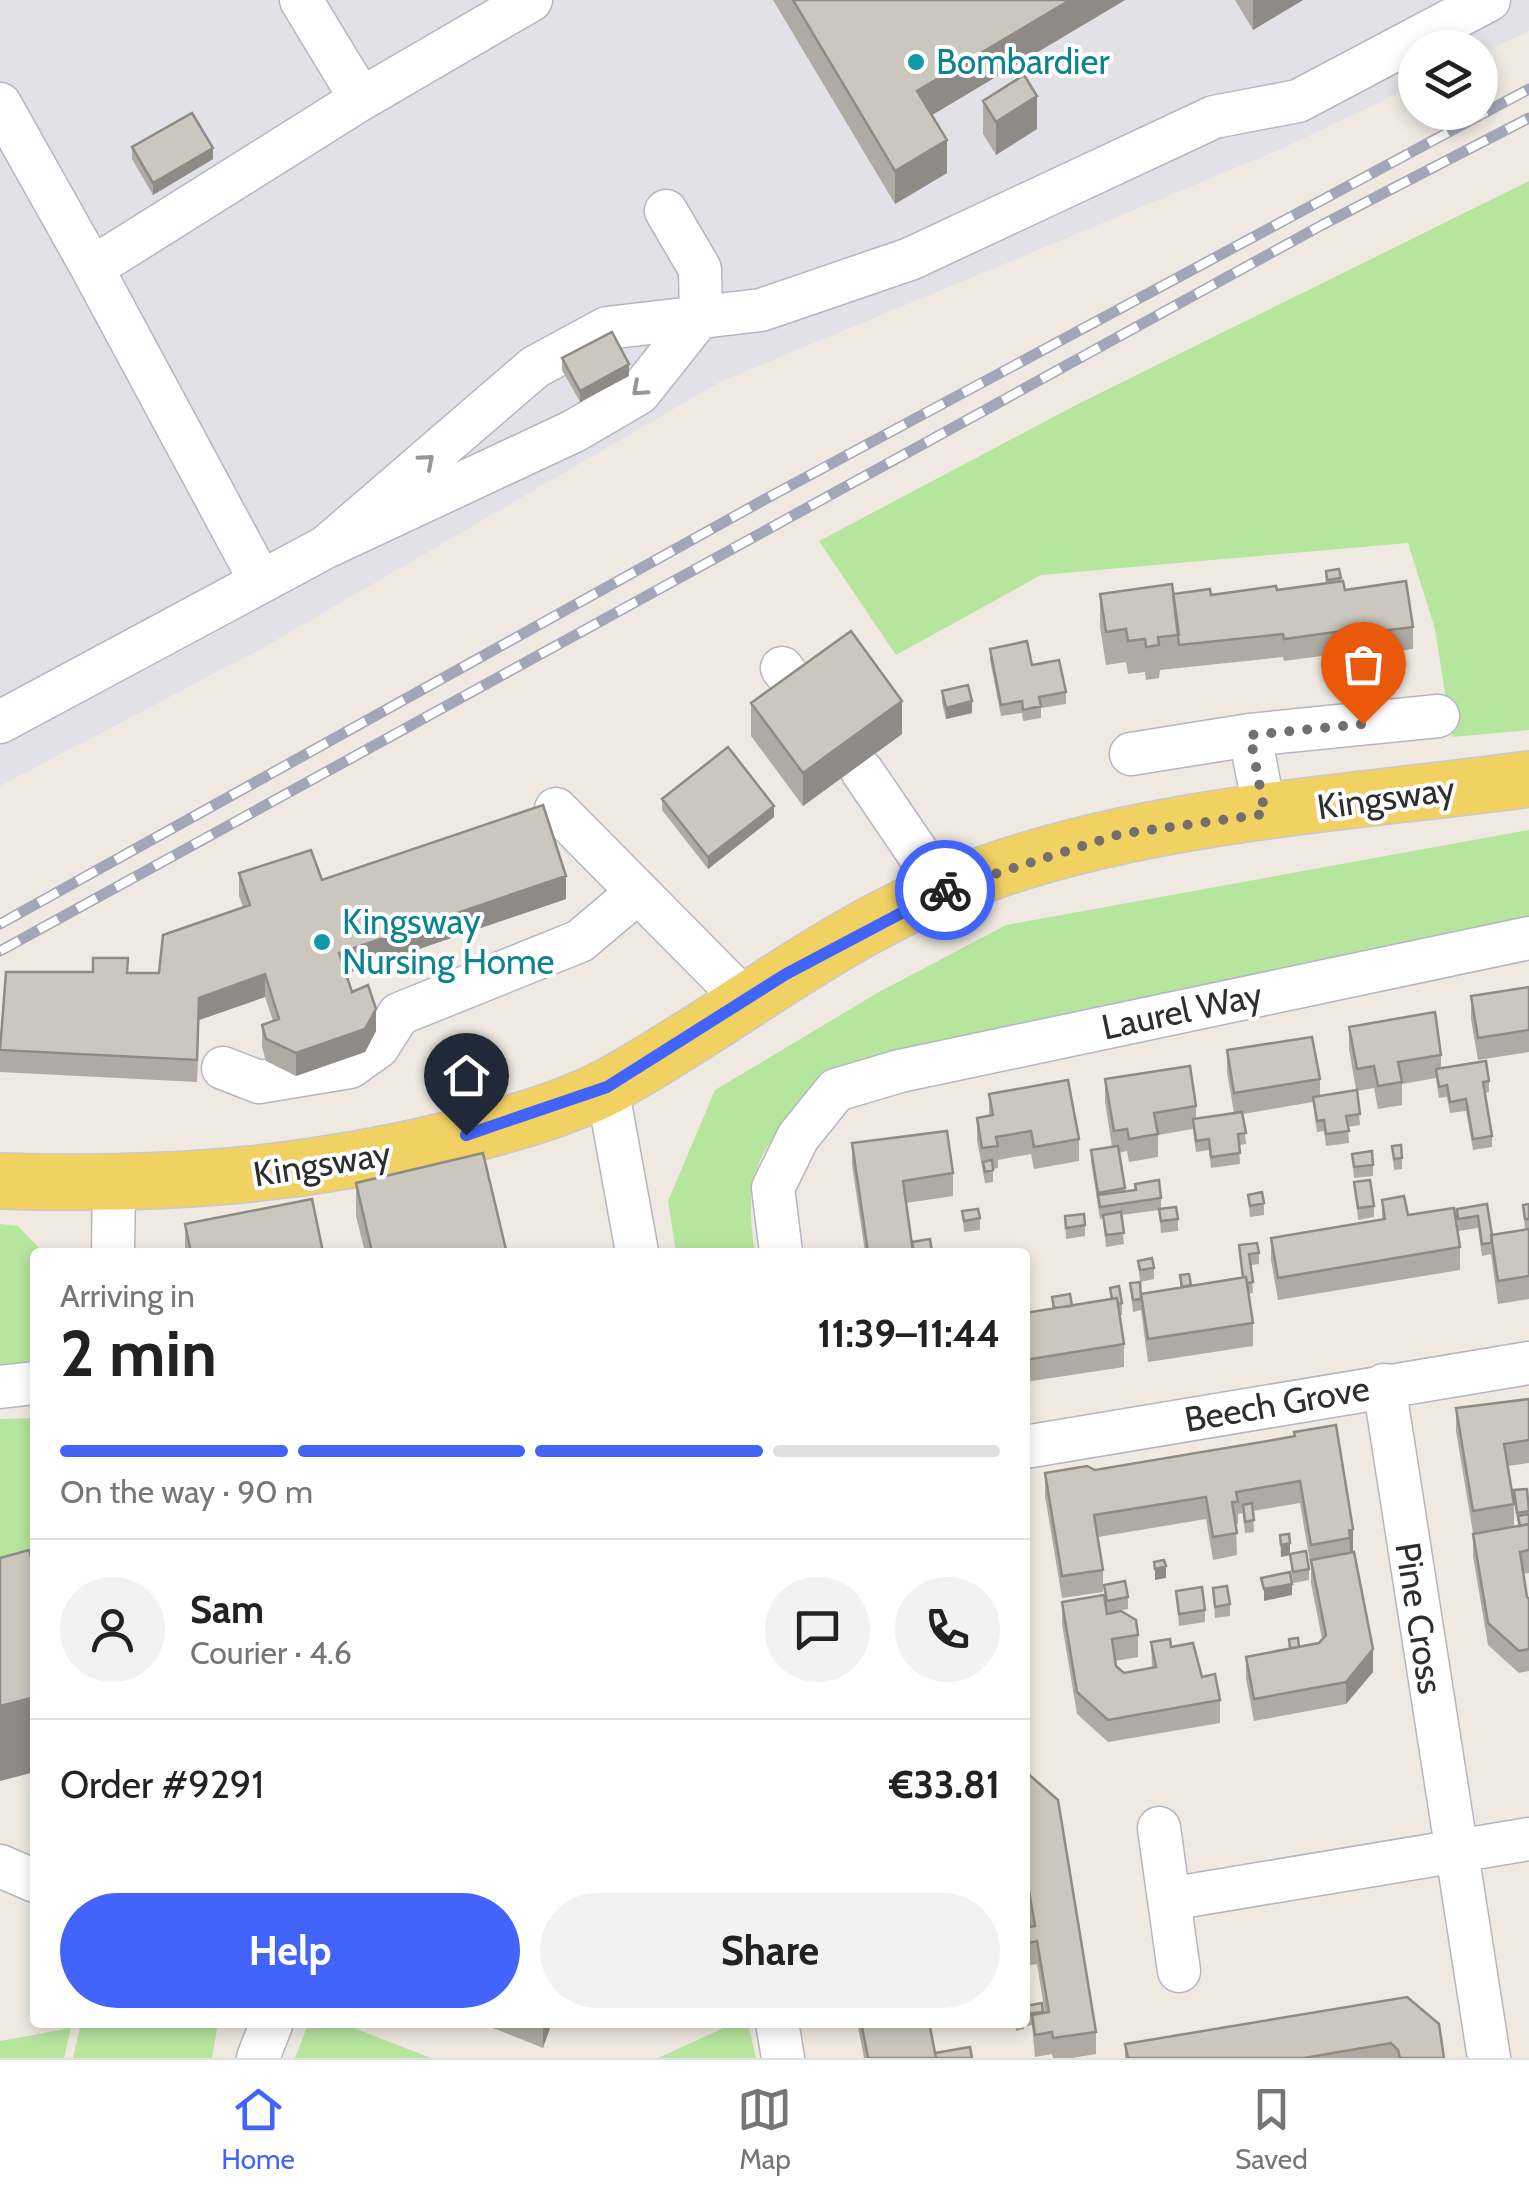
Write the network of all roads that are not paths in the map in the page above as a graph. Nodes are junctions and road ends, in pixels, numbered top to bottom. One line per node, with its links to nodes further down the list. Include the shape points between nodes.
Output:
1 (301, 0): 4 (street)
2 (530, 0): 4 (street)
3 (1488, 0): 8 (street, via 1298,101 1214,117 910,259 761,310)
4 (361, 100): 7 (street)
5 (0, 104): 7 (street)
6 (666, 211): 8 (street, via 700,269)
7 (92, 268): 10 (street)
8 (701, 315): 9 (street, one-way to 9, via 639,393 574,431); 9 (street, one-way to 8, via 535,368 607,328)
9 (326, 547): 10 (street)
10 (261, 582): 12 (street)
11 (1438, 716): 13 (street)
12 (0, 722)
13 (1250, 735): 14 (street); 18 (street)
14 (1131, 754)
15 (862, 771): 19 (street)
16 (1529, 779): 18 (main road, Kingsway)
17 (556, 808): 20 (street)
18 (1265, 814): 19 (main road, Kingsway, via 1120,834)
19 (943, 890): 22 (main road, Kingsway)
20 (638, 892): 22 (street); 23 (street, via 580,941 399,1014 378,1047 350,1067 259,1082)
21 (1529, 938): 29 (street, Laurel Way, via 836,1090 798,1137 773,1188)
22 (745, 1000): 24 (main road, Kingsway)
23 (223, 1068)
24 (607, 1087): 26 (main road, Kingsway, via 503,1126 392,1154 224,1180); 28 (street)
25 (0, 1180): 26 (main road, Kingsway)
26 (114, 1184): 27 (street)
27 (114, 1248)
28 (635, 1248)
29 (780, 1248)
30 (1529, 1363): 32 (street, Beech Grove)
31 (30, 1384): 33 (street)
32 (1384, 1385): 34 (street, Beech Grove); 37 (street, Pine Cross)
33 (0, 1387)
34 (1030, 1446)
35 (1159, 1828): 40 (street)
36 (1529, 1839): 37 (street)
37 (1456, 1852): 40 (street); 46 (street, Pine Cross)
38 (0, 1866): 39 (street)
39 (30, 1880)
40 (1169, 1899): 41 (street)
41 (1178, 1971)
42 (270, 2028): 44 (street)
43 (778, 2028): 45 (street)
44 (258, 2058)
45 (783, 2058)
46 (1489, 2058)

